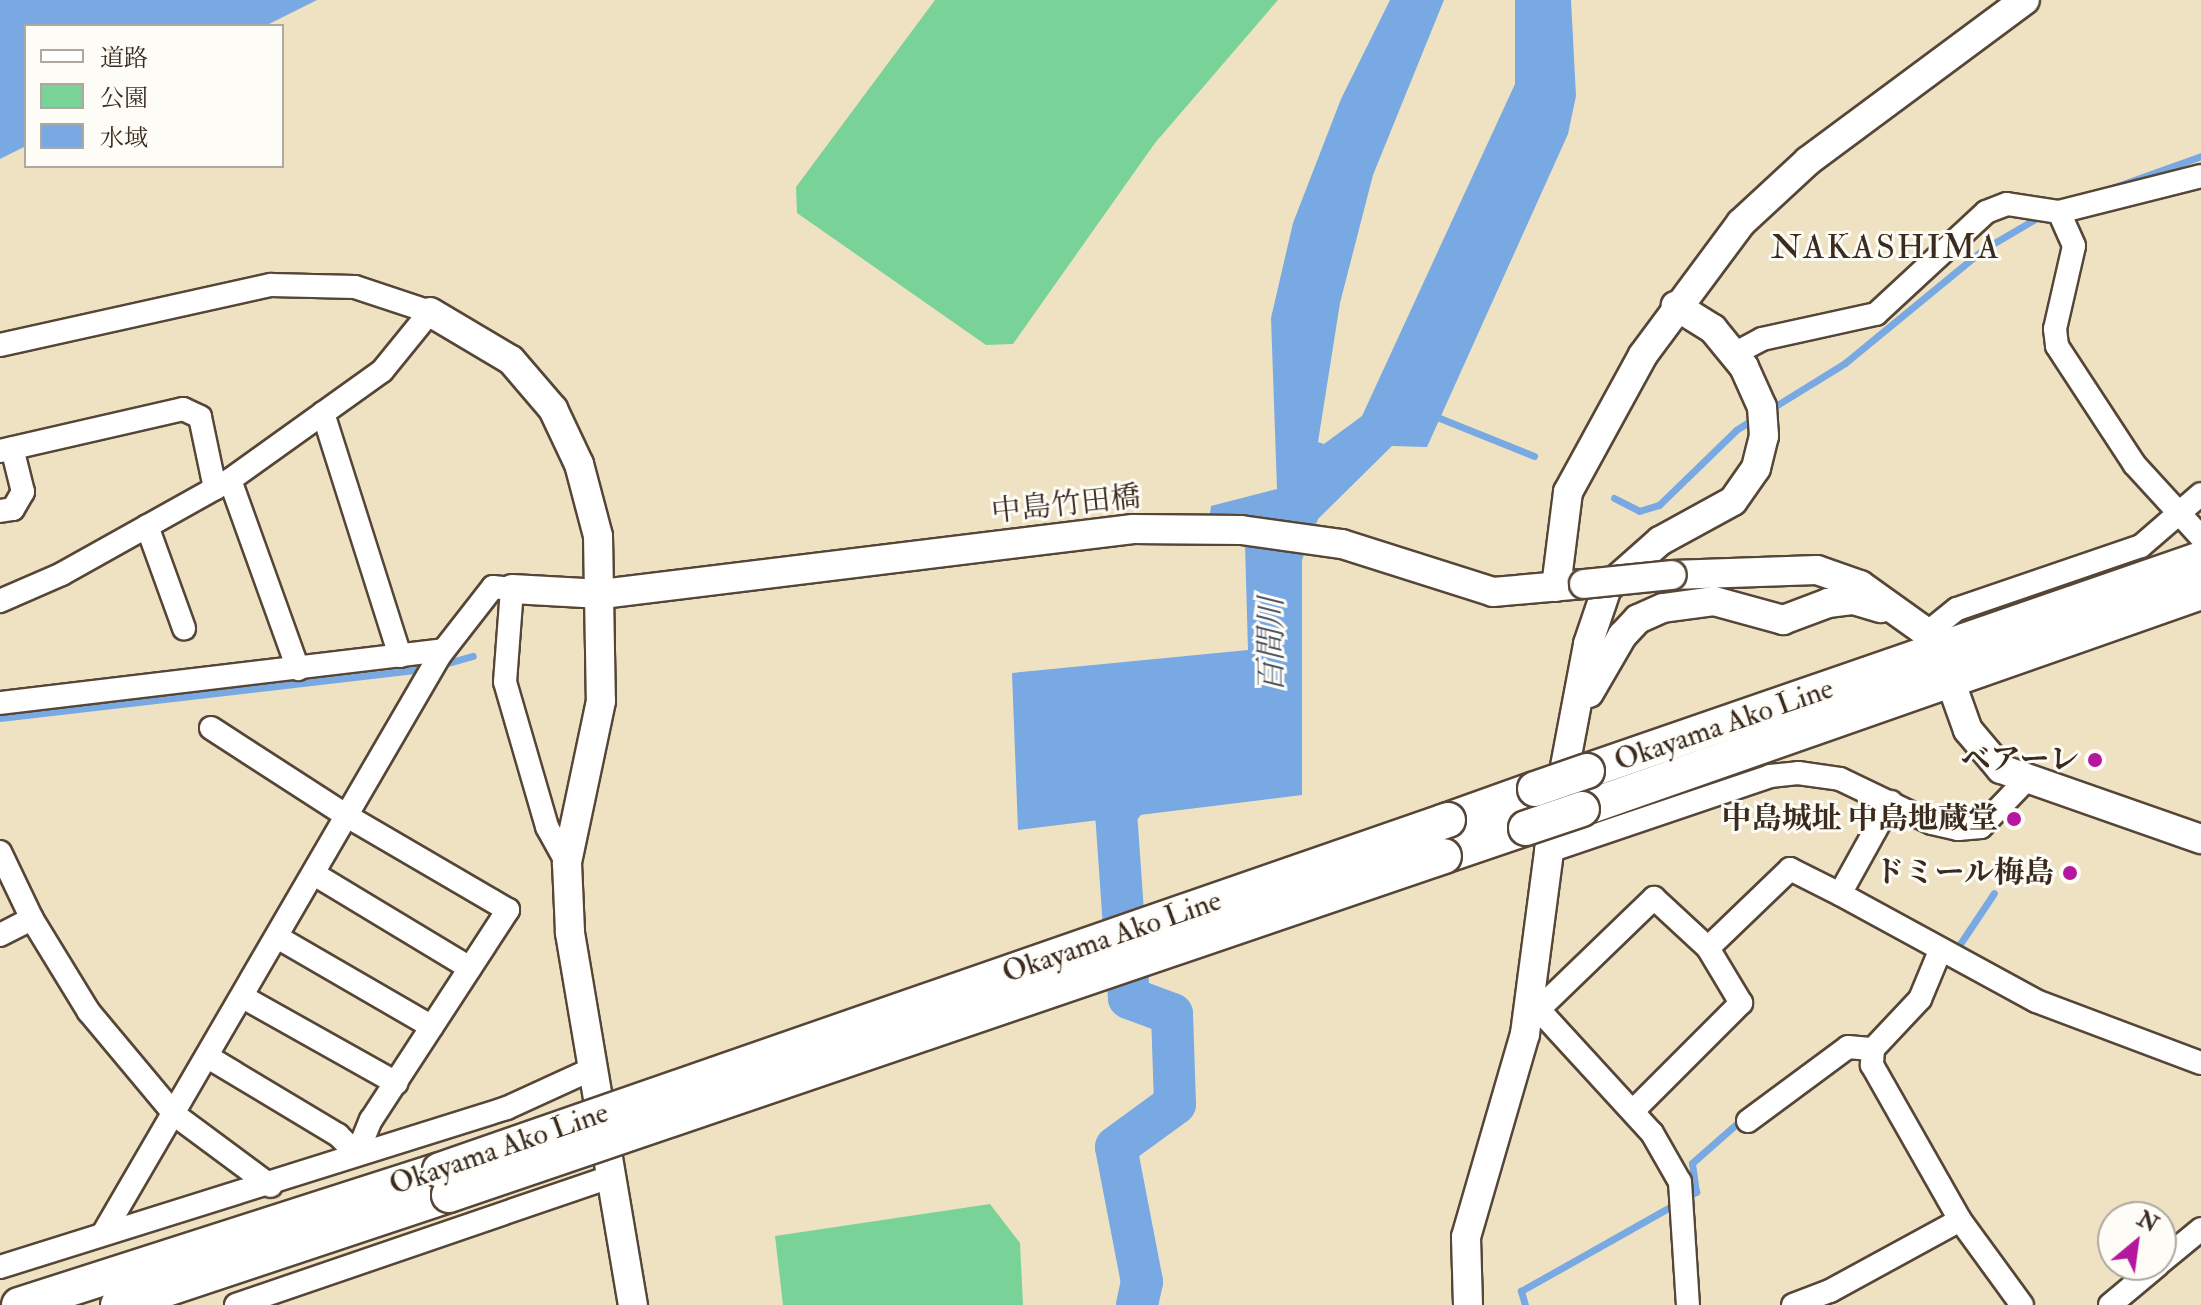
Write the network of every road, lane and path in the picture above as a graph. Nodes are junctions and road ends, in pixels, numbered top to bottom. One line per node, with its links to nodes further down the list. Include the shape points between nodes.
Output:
1 (2025, 0): 4 (street, via 1808,161 1741,223)
2 (2201, 176): 3 (street)
3 (2059, 212): 7 (street, via 2007,204 1986,212 1876,314 1762,339); 13 (street, via 2074,246 2055,329 2057,346 2135,465)
4 (1676, 306): 7 (street, via 1713,329); 17 (street, via 1568,492)
5 (430, 312): 6 (street, via 355,287 271,285); 8 (street, via 382,371); 20 (street, via 511,360 553,409 579,464 598,536)
6 (0, 345)
7 (1739, 360): 30 (street, via 1762,407 1764,436 1756,468 1733,501 1660,541 1607,588 1588,644)
8 (323, 413): 10 (street); 26 (street)
9 (6, 450): 10 (street, via 183,409 200,417); 12 (street, via 23,492 13,509)
10 (222, 484): 14 (street); 27 (street)
11 (2201, 494): 13 (street)
12 (0, 511)
13 (2182, 514): 15 (street); 25 (street, via 2141,546 1957,609)
14 (147, 526): 21 (street); 23 (street)
15 (2201, 537)
16 (2201, 559): 25 (main road, Okayama Ako Line)
17 (1556, 587): 20 (street, 中島竹田橋, via 1493,592 1342,544 1241,530 1148,529); 22 (street, bridge, via 1672,575 1817,570 1860,585)
18 (512, 589): 20 (street, 中島竹田橋); 24 (street, via 493,587); 37 (street, via 505,682 547,827)
19 (2201, 592): 25 (main road, Okayama Ako Line)
20 (602, 594): 37 (street, via 601,701)
21 (0, 601)
22 (1901, 614): 25 (street); 30 (street, via 1854,600 1828,603 1783,620 1714,601 1663,608 1638,619 1603,661)
23 (184, 628)
24 (442, 652): 26 (street); 33 (street)
25 (1939, 655): 31 (street, via 1978,747 2001,769); 35 (main road, Okayama Ako Line, bridge, via 1582,809); 59 (main road, Okayama Ako Line, bridge, via 1535,789)
26 (400, 656): 27 (street)
27 (298, 669): 28 (street)
28 (1, 699)
29 (211, 728): 33 (street)
30 (1573, 731): 35 (street)
31 (2026, 780): 32 (street, via 1981,827 1932,823); 34 (street)
32 (1891, 802): 35 (street, via 1840,779 1798,773); 39 (street)
33 (347, 816): 38 (street); 45 (street, via 508,910)
34 (2197, 833)
35 (1537, 839): 47 (street); 59 (main road, Okayama Ako Line, bridge, via 1444,856)
36 (0, 852): 40 (street)
37 (567, 863): 52 (street, via 570,933)
38 (314, 874): 42 (street); 45 (street)
39 (1840, 894): 43 (street, via 1790,869); 44 (street)
40 (32, 919): 41 (street); 55 (street, via 89,1012)
41 (0, 935)
42 (277, 937): 46 (street); 48 (street)
43 (1708, 948): 47 (street, via 1654,898); 54 (street, via 1741,1003)
44 (1940, 951): 49 (street, via 1920,999); 51 (street, via 2036,1001)
45 (470, 968): 48 (street)
46 (243, 997): 50 (street); 53 (street)
47 (1534, 1004): 54 (street); 72 (street, via 1466,1237)
48 (432, 1027): 53 (street)
49 (1873, 1049): 56 (street, via 1848,1047); 61 (street, via 1872,1065)
50 (208, 1057): 55 (street); 57 (street, via 338,1135)
51 (2201, 1063)
52 (592, 1069): 57 (street, via 507,1108); 58 (street)
53 (396, 1083): 57 (street, via 371,1120)
54 (1633, 1111): 73 (street, via 1680,1182)
55 (175, 1115): 60 (street); 63 (street)
56 (1748, 1121)
57 (357, 1154): 60 (street)
58 (610, 1177): 70 (street); 71 (street)
59 (444, 1182): 68 (main road, Okayama Ako Line); 69 (main road, Okayama Ako Line)
60 (271, 1186): 63 (street)
61 (1960, 1220): 67 (street); 75 (street)
62 (2201, 1229): 64 (street)
63 (104, 1232): 65 (street)
64 (2177, 1249)
65 (0, 1267)
66 (2139, 1281): 76 (street)
67 (1832, 1298): 74 (street)
68 (19, 1305)
69 (118, 1305)
70 (236, 1305)
71 (633, 1305)
72 (1468, 1305)
73 (1688, 1305)
74 (1793, 1305)
75 (2022, 1305)
76 (2110, 1305)

